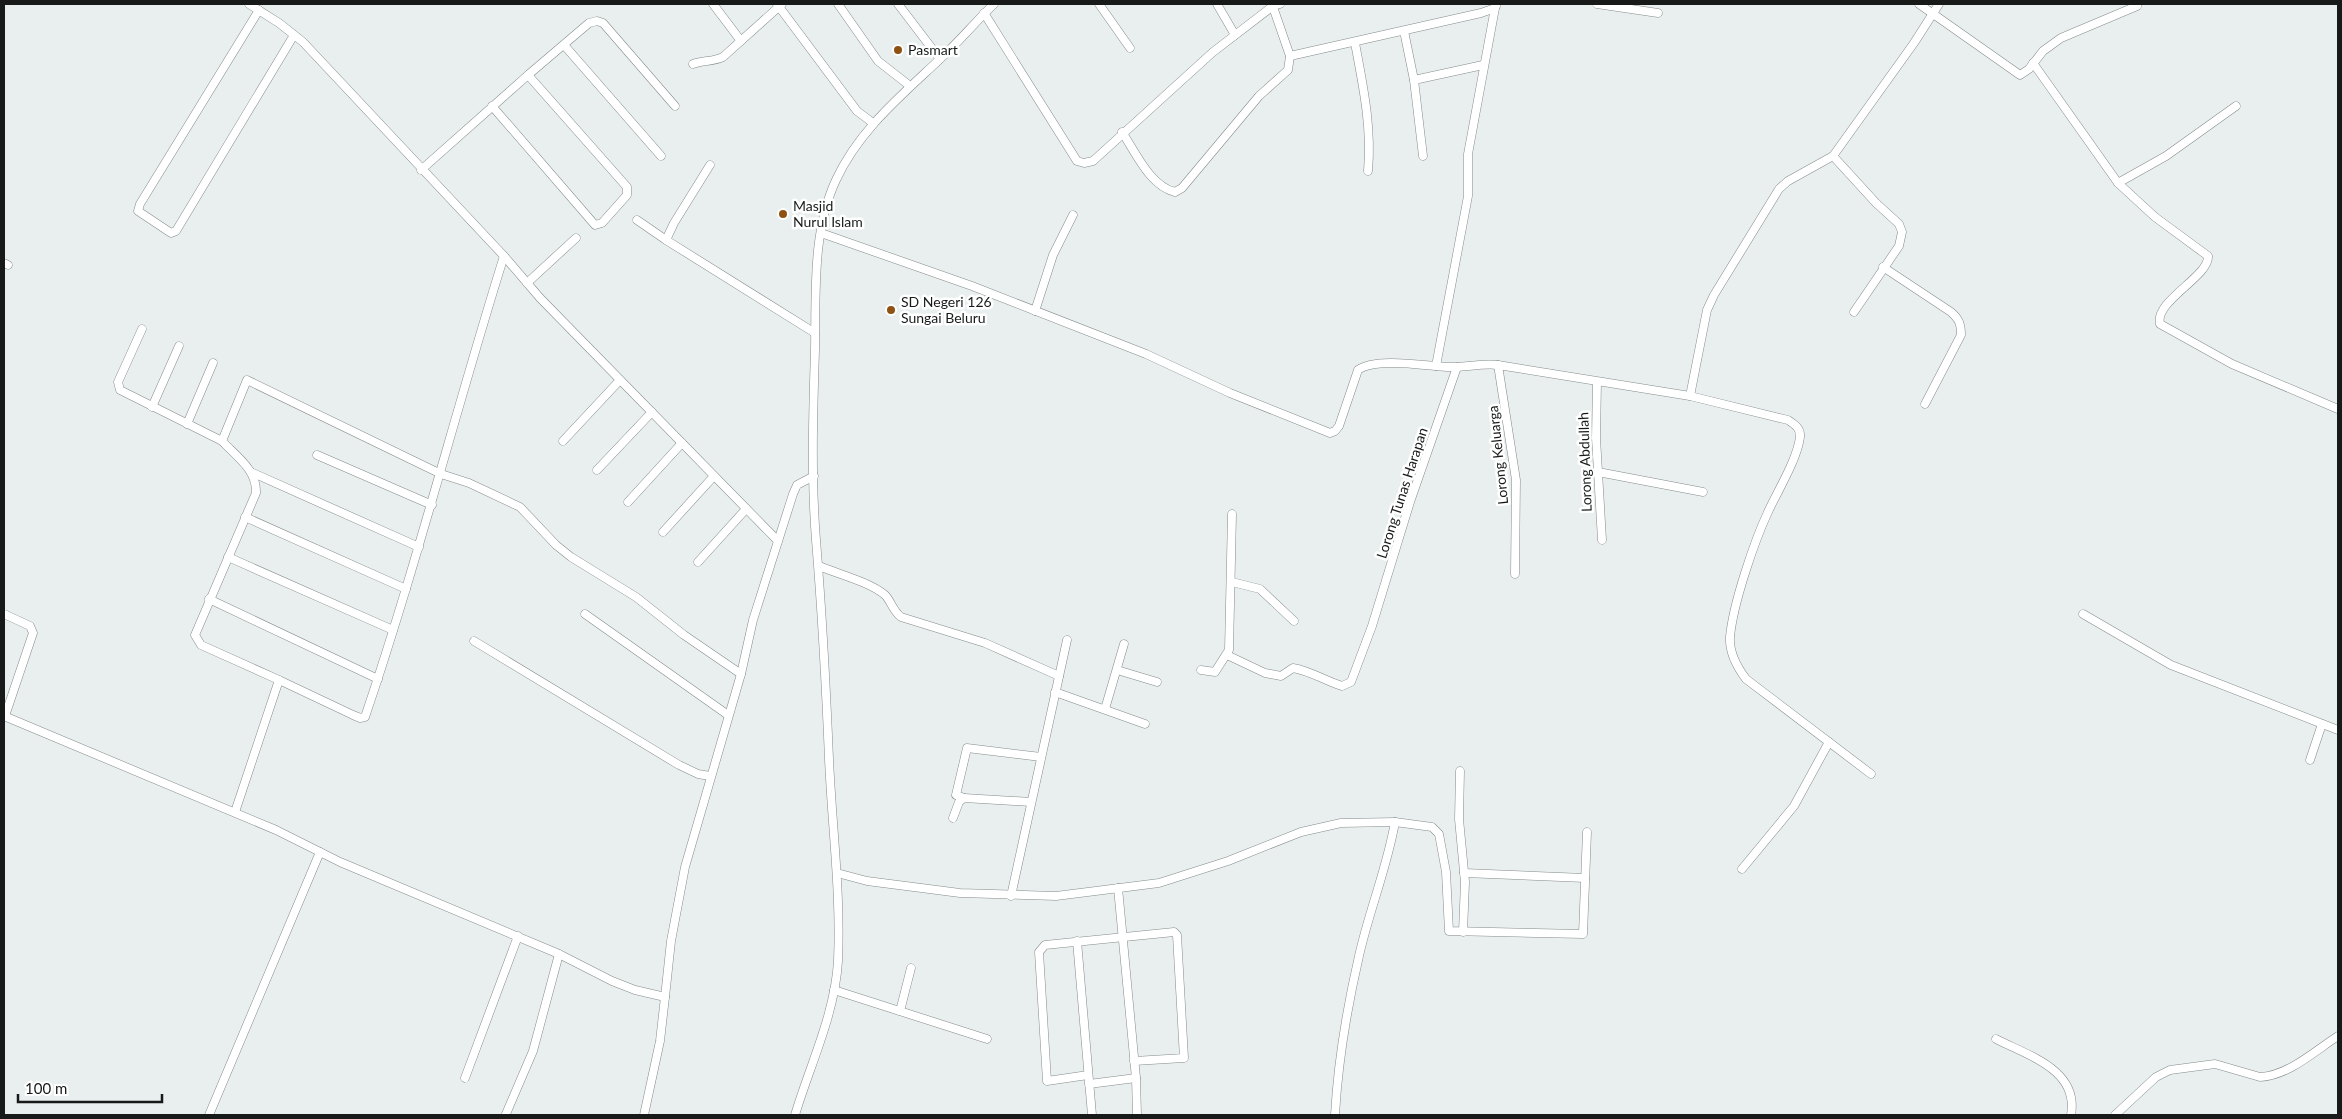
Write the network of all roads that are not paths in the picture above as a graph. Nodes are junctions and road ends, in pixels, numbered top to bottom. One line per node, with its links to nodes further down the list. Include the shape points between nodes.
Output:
1 (249, 4): 15 (street)
2 (713, 4): 22 (street)
3 (838, 4): 33 (street, via 878,61)
4 (898, 4): 27 (street)
5 (994, 4): 16 (street)
6 (1099, 4): 25 (street)
7 (1217, 4): 21 (street)
8 (1597, 4): 17 (street)
9 (1919, 4): 18 (street)
10 (1939, 4): 18 (street)
11 (779, 5): 22 (street); 37 (street, via 857,110)
12 (1275, 5): 21 (street); 26 (street)
13 (1496, 6): 19 (street); 30 (street)
14 (2137, 6): 28 (street, via 2061,38)
15 (259, 10): 20 (street); 20 (street, via 140,204 138,210 141,213 171,233 176,231)
16 (984, 13): 27 (street); 38 (street, via 1078,161 1084,164 1093,161)
17 (1658, 13)
18 (1933, 13): 28 (street, via 2020,75); 41 (street)
19 (1404, 31): 23 (street); 32 (street)
20 (294, 35): 43 (street)
21 (1235, 35): 38 (street)
22 (741, 41): 29 (street, via 715,61)
23 (1354, 43): 26 (street); 44 (street, via 1366,102 1370,145)
24 (564, 45): 31 (street); 35 (street, via 589,23 597,21 603,24); 39 (street)
25 (1130, 48)
26 (1290, 56): 38 (street, via 1288,70 1259,96 1176,192 1155,181)
27 (940, 60): 33 (street)
28 (2033, 62): 45 (street)
29 (693, 64)
30 (1483, 65): 32 (street); 61 (street, via 1468,154 1468,196)
31 (528, 75): 34 (street); 34 (street, via 628,190 624,200 602,223 595,225)
32 (1414, 80): 40 (street)
33 (910, 86): 37 (street)
34 (492, 106): 43 (street)
35 (675, 106)
36 (2236, 106): 45 (street, via 2166,156)
37 (873, 123): 48 (street, via 846,159 834,182)
38 (1122, 132)
39 (661, 156)
40 (1423, 156)
41 (1833, 156): 52 (street, via 1899,224 1902,232 1899,246); 65 (street, via 1779,189 1714,295 1707,310)
42 (710, 165): 50 (street)
43 (421, 170): 51 (street)
44 (1368, 171)
45 (2118, 183): 68 (street, via 2156,218 2208,256 2204,267 2161,313 2160,324 2232,364)
46 (1073, 215): 54 (street, via 1048,268)
47 (637, 220): 50 (street)
48 (822, 233): 54 (street); 57 (street)
49 (576, 238): 53 (street)
50 (666, 240): 57 (street)
51 (504, 256): 53 (street); 78 (street)
52 (1883, 268): 55 (street); 66 (street, via 1959,320 1961,335)
53 (527, 283): 63 (street)
54 (1035, 311): 61 (street, via 1146,354 1230,393 1330,433 1339,426 1356,374 1363,366 1397,363)
55 (1854, 312)
56 (142, 329): 67 (street, via 118,382 120,390)
57 (815, 333): 80 (street)
58 (178, 346): 67 (street)
59 (213, 363): 70 (street)
60 (1498, 365): 62 (street); 64 (street); 94 (street, Lorong Keluarga, via 1516,480)
61 (1436, 366): 62 (street)
62 (1457, 367): 106 (street, Lorong Tunas Harapan, via 1351,682 1342,686 1325,681 1308,670 1293,668 1281,676 1265,673)
63 (620, 380): 69 (street); 72 (street)
64 (1596, 382): 65 (street); 76 (street, Lorong Abdullah)
65 (1690, 396): 121 (street, via 1788,420 1799,428 1800,436 1794,453 1754,549 1730,637 1736,666 1746,679)
66 (1925, 404)
67 (152, 407): 70 (street)
68 (2338, 408)
69 (652, 412): 73 (street); 75 (street)
70 (187, 424): 71 (street)
71 (222, 441): 77 (street); 78 (street, via 248,380)
72 (562, 441)
73 (682, 443): 79 (street); 82 (street)
74 (317, 455): 83 (street)
75 (597, 470)
76 (1598, 472): 81 (street); 88 (street, Lorong Abdullah)
77 (253, 473): 86 (street, via 256,493); 90 (street)
78 (441, 474): 83 (street); 109 (street, via 520,507 571,557 636,597)
79 (714, 476): 84 (street); 87 (street)
80 (814, 476): 89 (street, via 797,485); 93 (street)
81 (1704, 492)
82 (628, 502)
83 (432, 505): 90 (street)
84 (746, 509): 89 (street); 92 (street)
85 (1232, 514): 95 (street)
86 (245, 517): 91 (street); 96 (street)
87 (663, 532)
88 (1602, 540)
89 (778, 541): 109 (street, via 753,620)
90 (419, 547): 96 (street)
91 (228, 557): 97 (street); 102 (street)
92 (698, 562)
93 (819, 566): 110 (street, via 876,589 886,596 900,617 985,643); 136 (street)
94 (1515, 574)
95 (1232, 582): 101 (street, via 1260,590); 106 (street)
96 (406, 589): 102 (street)
97 (209, 600): 111 (street); 112 (street, via 195,635 201,645)
98 (4, 614): 117 (street, via 30,626 32,634)
99 (585, 614): 116 (street)
100 (2083, 614): 119 (street, via 2171,665)
101 (1294, 621)
102 (394, 630): 111 (street)
103 (1067, 640): 110 (street)
104 (474, 641): 126 (street, via 680,765)
105 (1124, 644): 107 (street)
106 (1227, 655): 108 (street, via 1215,672)
107 (1117, 670): 113 (street); 115 (street)
108 (1201, 670)
109 (741, 674): 116 (street)
110 (1059, 676): 114 (street)
111 (378, 679): 112 (street, via 365,716 360,718)
112 (278, 680): 129 (street)
113 (1157, 682)
114 (1055, 692): 115 (street); 122 (street)
115 (1105, 710): 118 (street)
116 (728, 715): 126 (street)
117 (4, 716): 129 (street)
118 (1145, 724)
119 (2322, 724): 120 (street); 123 (street)
120 (2338, 730)
121 (1829, 742): 125 (street); 134 (street, via 1794,806)
122 (1041, 757): 127 (street, via 967,748 956,795); 128 (street)
123 (2310, 760)
124 (1460, 771): 135 (street, via 1459,819)
125 (1871, 774)
126 (710, 776): 147 (street, via 684,867)
127 (964, 798): 128 (street); 130 (street, via 958,802)
128 (1031, 802): 139 (street)
129 (235, 812): 133 (street)
130 (953, 818)
131 (1395, 822): 138 (street, via 1341,823 1302,832 1228,861 1159,882); 140 (street, via 1436,830 1446,872 1449,931); 163 (street, via 1390,855 1359,954 1337,1079)
132 (1587, 832): 137 (street)
133 (320, 852): 141 (street); 158 (street)
134 (1742, 869)
135 (1464, 873): 137 (street); 140 (street)
136 (838, 877): 139 (street, via 960,893); 146 (street, via 838,964)
137 (1586, 878): 140 (street, via 1583,934)
138 (1118, 888): 139 (street, via 1056,896); 142 (street)
139 (1011, 896)
140 (1463, 932)
141 (518, 936): 144 (street); 154 (street)
142 (1122, 936): 143 (street); 152 (street); 152 (street, via 1174,932 1177,935 1184,1058)
143 (1077, 941): 153 (street); 153 (street, via 1045,945 1039,952 1047,1081)
144 (559, 954): 147 (street, via 612,981); 157 (street, via 533,1051)
145 (911, 968): 148 (street)
146 (834, 990): 148 (street); 160 (street)
147 (665, 997): 159 (street, via 660,1041)
148 (900, 1011): 150 (street)
149 (2338, 1036): 165 (street, via 2292,1066 2266,1076 2215,1064 2170,1070 2156,1077)
150 (987, 1038)
151 (1996, 1038): 164 (street, via 2058,1072 2070,1088 2074,1102)
152 (1134, 1061): 155 (street)
153 (1088, 1075): 156 (street)
154 (465, 1078)
155 (1136, 1078): 156 (street); 162 (street)
156 (1089, 1084): 161 (street)
157 (506, 1114)
158 (208, 1115)
159 (644, 1115)
160 (795, 1115)
161 (1092, 1115)
162 (1137, 1115)
163 (1335, 1115)
164 (2071, 1115)
165 (2115, 1115)

